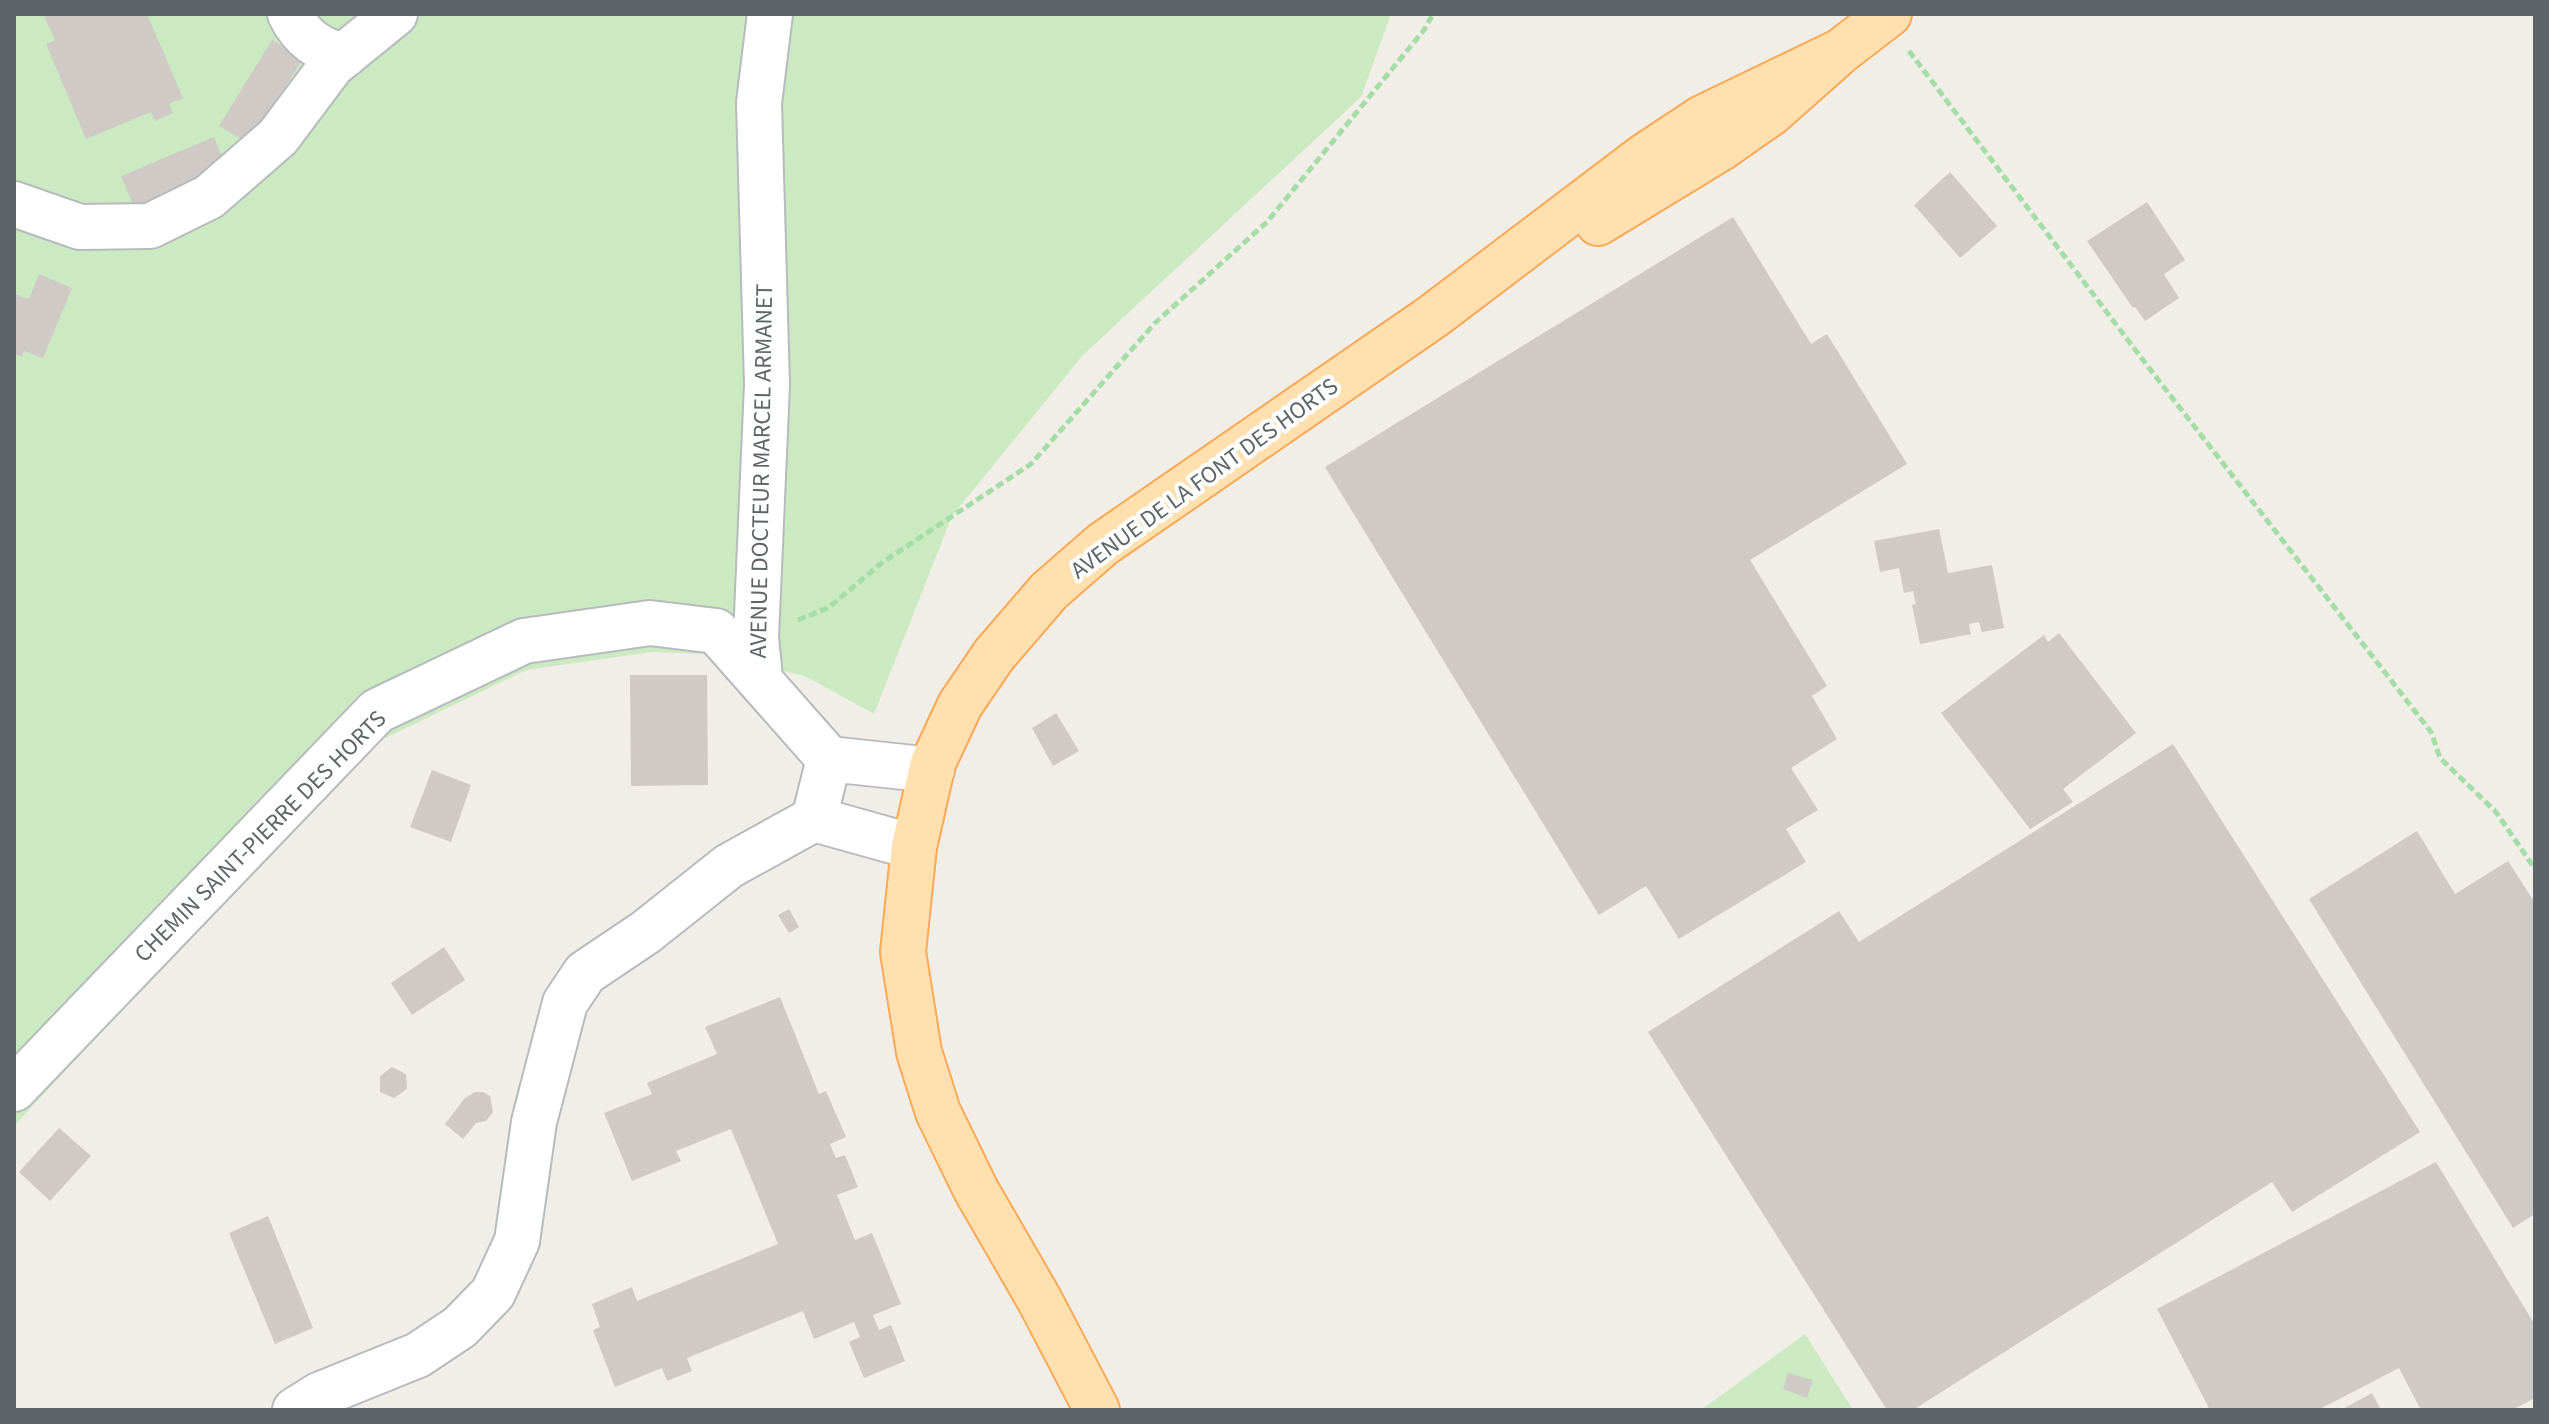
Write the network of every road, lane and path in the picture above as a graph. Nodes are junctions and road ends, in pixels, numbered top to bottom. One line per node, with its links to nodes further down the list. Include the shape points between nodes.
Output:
1 (290, 14): 6 (street, via 312,42 328,53)
2 (395, 14): 6 (street)
3 (770, 14): 8 (street, AVENUE DOCTEUR MARCEL ARMANET, via 759,103 767,385)
4 (1433, 14): 8 (path, via 1267,222 1155,323 1031,464 883,562 828,608)
5 (1887, 16): 11 (main road, AVENUE DE LA FONT DES HORTS, via 1841,51 1702,118 1646,155 1432,317 1103,544 1049,591 994,655 960,705); 14 (path, via 2146,364 2431,732 2440,758 2496,812)
6 (345, 55): 7 (street, via 278,137 209,197 150,226 80,227)
7 (14, 204)
8 (756, 637): 9 (street, AVENUE DOCTEUR MARCEL ARMANET)
9 (760, 679): 10 (street, AVENUE DOCTEUR MARCEL ARMANET); 15 (street, CHEMIN SAINT-PIERRE DES HORTS, via 716,631 650,623 524,641 377,711)
10 (829, 759): 11 (street); 12 (street)
11 (932, 770): 13 (main road, AVENUE DE LA FONT DES HORTS)
12 (814, 819): 13 (street); 16 (street, via 729,866 585,973 565,1003 534,1122 517,1241 493,1293 460,1327)
13 (914, 847): 19 (main road, AVENUE DE LA FONT DES HORTS, via 903,952 919,1052 938,1112)
14 (2535, 869)
15 (14, 1089)
16 (418, 1355): 17 (street); 18 (street)
17 (295, 1410)
18 (360, 1410)
19 (1097, 1410)

